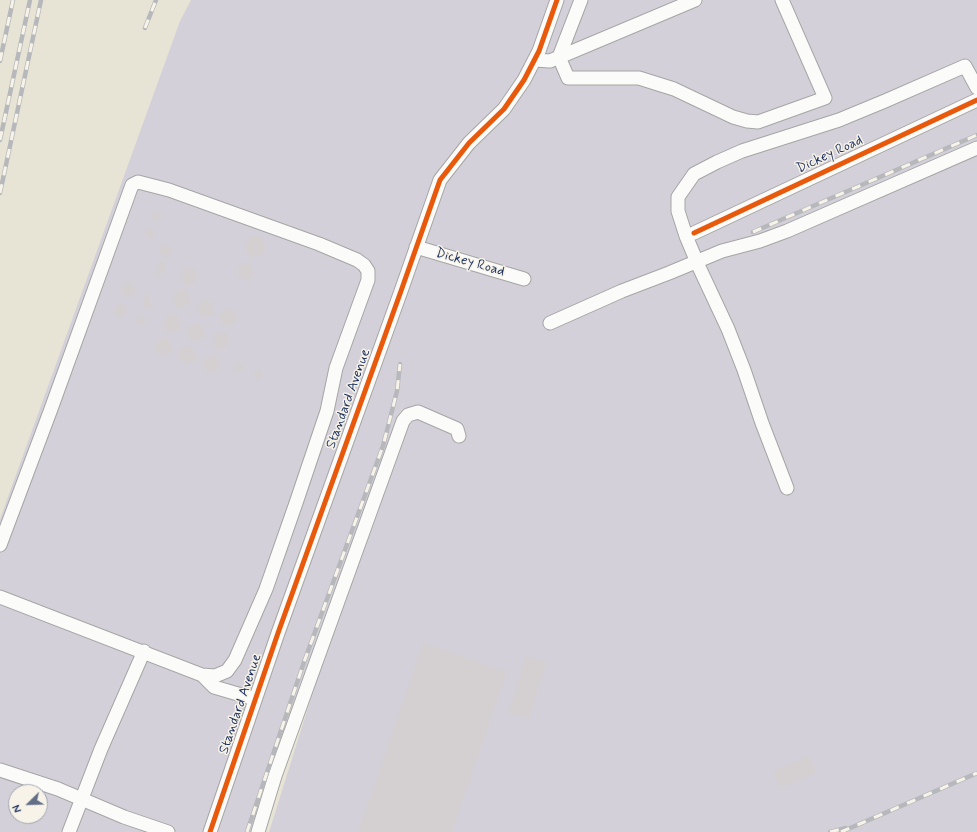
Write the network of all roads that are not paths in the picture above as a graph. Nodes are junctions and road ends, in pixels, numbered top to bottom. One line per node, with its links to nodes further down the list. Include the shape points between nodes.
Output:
1 (557, 0): 6 (street, Standard Avenue)
2 (581, 0): 5 (street)
3 (695, 0): 5 (street)
4 (782, 0): 5 (street, via 825,98 758,122 733,117 674,89 639,78 568,78)
5 (559, 57): 6 (street, via 550,61)
6 (535, 60): 11 (street, Standard Avenue, via 504,109 469,143 440,180)
7 (977, 88): 12 (street, via 965,66 839,120 742,150 694,174 678,197 678,211)
8 (977, 100): 10 (street, Dickey Road)
9 (977, 148): 12 (street, via 760,242 722,251)
10 (694, 233)
11 (416, 248): 13 (street, Dickey Road); 21 (street, Standard Avenue)
12 (696, 261): 14 (street); 16 (street, via 728,330)
13 (524, 279)
14 (550, 323)
15 (459, 436): 27 (street, via 457,429 418,412 408,415 403,421 275,776)
16 (787, 488)
17 (0, 545): 20 (street, via 132,185 138,182 168,190 357,260 368,271 368,280 336,368 327,411 266,589 236,660 227,671 215,676)
18 (0, 596): 19 (street)
19 (144, 651): 20 (street); 23 (street)
20 (202, 675): 21 (street, via 214,686)
21 (255, 699): 26 (street, Standard Avenue)
22 (0, 770): 23 (street)
23 (81, 799): 24 (street); 25 (street, via 124,818)
24 (68, 832)
25 (168, 832)
26 (210, 832)
27 (258, 832)

